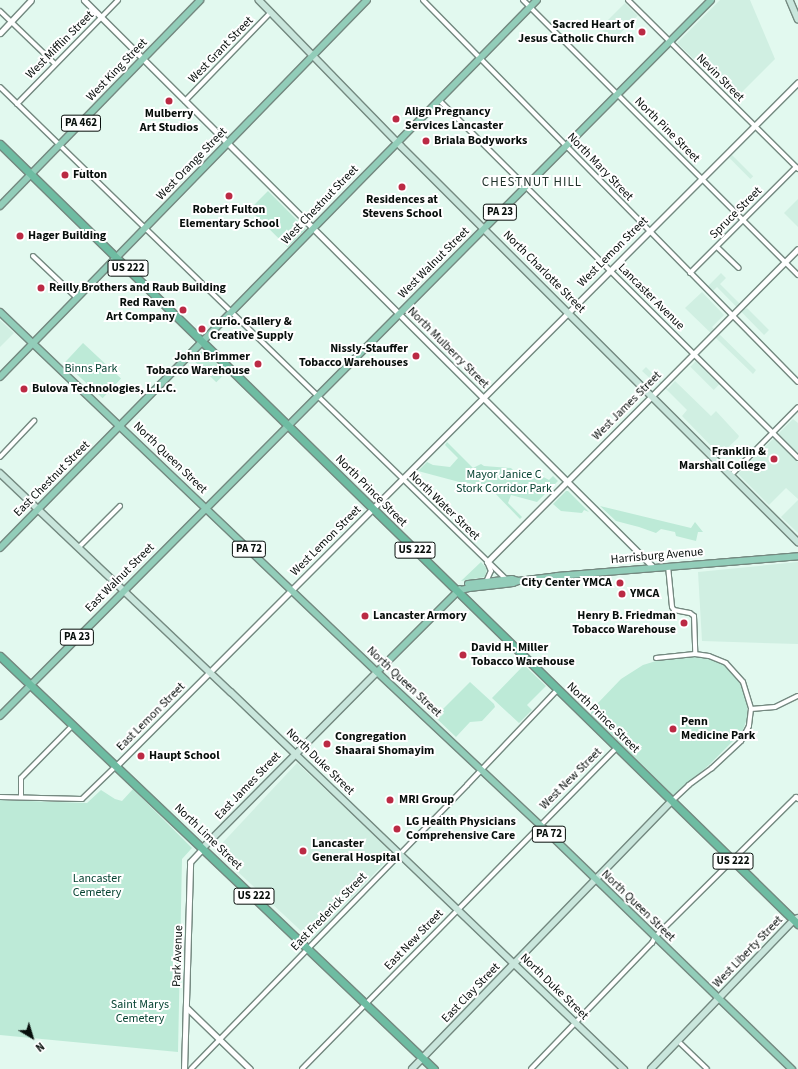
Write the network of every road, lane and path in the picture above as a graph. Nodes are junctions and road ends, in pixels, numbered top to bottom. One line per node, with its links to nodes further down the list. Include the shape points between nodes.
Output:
1 (31, 0): 18 (street)
2 (84, 0): 16 (street, North Mulberry Street)
3 (200, 0): 23 (main road, West King Street / PA 462)
4 (259, 0): 15 (main road, North Charlotte Street)
5 (367, 0): 21 (main road, West Orange Street)
6 (423, 0): 22 (street, North Mary Street)
7 (523, 0): 13 (street, North Pine Street)
8 (537, 0): 13 (main road, West Chestnut Street)
9 (628, 0): 20 (street, Nevin Street)
10 (711, 0): 20 (main road, West Walnut Street / PA 23)
11 (790, 0): 17 (main road)
12 (116, 1): 16 (street, West Mifflin Street)
13 (530, 7): 22 (main road, West Chestnut Street); 27 (street, North Pine Street)
14 (0, 12): 18 (street)
15 (271, 12): 21 (main road, North Charlotte Street); 29 (street, West Grant Street)
16 (101, 17): 23 (street, North Mulberry Street); 24 (street, West Mifflin Street)
17 (798, 19)
18 (10, 22): 19 (street); 24 (street)
19 (0, 33)
20 (670, 41): 27 (main road, West Walnut Street / PA 23); 31 (street, Nevin Street)
21 (312, 55): 32 (main road, North Charlotte Street); 33 (main road, West Orange Street)
22 (480, 58): 28 (main road, West Chestnut Street); 36 (street, North Mary Street)
23 (143, 59): 29 (street, North Mulberry Street); 35 (main road, West King Street / PA 462)
24 (55, 64): 30 (street, West Mifflin Street)
25 (798, 82): 31 (street, West Lemon Street)
26 (0, 87): 30 (street, North Water Street)
27 (617, 94): 36 (main road, West Walnut Street / PA 23); 39 (street, North Pine Street)
28 (439, 100): 32 (main road, West Chestnut Street); 40 (street, Lancaster Avenue)
29 (185, 101): 33 (street, North Mulberry Street)
30 (17, 104): 35 (street, North Water Street)
31 (754, 126): 37 (street, Nevin Street); 39 (street, West Lemon Street)
32 (398, 142): 44 (main road, West Chestnut Street); 45 (main road, North Charlotte Street)
33 (227, 143): 43 (main road, West Orange Street); 44 (street, North Mulberry Street)
34 (0, 144): 38 (highway, US 222)
35 (60, 144): 38 (main road, West King Street / PA 462); 43 (street, North Water Street)
36 (566, 146): 40 (main road, West Walnut Street / PA 23); 46 (street, North Mary Street)
37 (797, 168): 42 (street, Spruce Street)
38 (31, 174): 41 (main road, West King Street / PA 462); 50 (highway, North Prince Street / US 222)
39 (701, 178): 42 (street, North Pine Street); 46 (street, West Lemon Street)
40 (526, 186): 45 (main road, West Walnut Street / PA 23); 53 (street, Lancaster Avenue)
41 (0, 206)
42 (743, 220): 47 (street, Spruce Street); 51 (street, North Pine Street)
43 (145, 227): 50 (main road, West Orange Street); 58 (street, North Water Street)
44 (313, 228): 58 (main road, West Chestnut Street); 60 (street, North Mulberry Street)
45 (484, 228): 59 (main road, North Charlotte Street); 60 (main road, West Walnut Street / PA 23)
46 (648, 231): 53 (street, West Lemon Street); 54 (street, North Mary Street)
47 (717, 246): 52 (street); 54 (street, Spruce Street)
48 (798, 250): 51 (street, West James Street)
49 (33, 256): 56 (street)
50 (116, 256): 56 (main road, West Orange Street); 62 (highway, North Prince Street / US 222)
51 (785, 262): 55 (street, North Pine Street); 61 (street, West James Street)
52 (739, 268)
53 (610, 270): 59 (street, West Lemon Street); 64 (street, Lancaster Avenue)
54 (690, 273): 61 (street, North Mary Street)
55 (798, 275)
56 (76, 297): 63 (main road, West Orange Street)
57 (0, 312): 63 (main road, North Queen Street / PA 72)
58 (231, 312): 62 (main road, West Chestnut Street); 67 (street, North Water Street)
59 (568, 312): 68 (main road, North Charlotte Street); 69 (street, West Lemon Street)
60 (399, 314): 67 (main road, West Walnut Street / PA 23); 69 (street, North Mulberry Street)
61 (732, 316): 64 (street, West James Street); 66 (street, North Mary Street)
62 (202, 341): 72 (highway, North Prince Street / US 222); 73 (main road, West Chestnut Street)
63 (33, 343): 65 (main road, West Orange Street); 73 (main road, North Queen Street / PA 72)
64 (694, 354): 68 (street, West James Street); 74 (street, Lancaster Avenue)
65 (0, 377)
66 (798, 382)
67 (317, 396): 72 (main road, West Walnut Street / PA 23); 79 (street, North Water Street)
68 (652, 396): 78 (main road, North Charlotte Street); 80 (street, West James Street)
69 (483, 397): 79 (street, West Lemon Street); 80 (street, North Mulberry Street)
70 (798, 407): 74 (street)
71 (34, 421): 75 (street)
72 (288, 424): 82 (main road, West Walnut Street / PA 23); 83 (highway, North Prince Street / US 222)
73 (120, 426): 82 (main road, North Queen Street / PA 72); 84 (main road, East Chestnut Street)
74 (773, 432): 76 (street, Lancaster Avenue); 78 (street)
75 (0, 457)
76 (798, 458)
77 (0, 474): 84 (main road, North Duke Street)
78 (731, 475): 85 (main road, North Charlotte Street)
79 (402, 479): 83 (street, West Lemon Street); 89 (street, North Water Street)
80 (567, 481): 89 (street, West James Street); 91 (street, North Mulberry Street)
81 (120, 506): 86 (street)
82 (206, 508): 95 (main road, East Walnut Street / PA 23); 96 (main road, North Queen Street / PA 72)
83 (373, 508): 96 (street, West Lemon Street); 97 (highway, North Prince Street / US 222)
84 (38, 509): 86 (main road, North Duke Street); 87 (main road, East Chestnut Street)
85 (798, 542)
86 (79, 547): 95 (main road, North Duke Street)
87 (0, 548)
88 (798, 556): 90 (main road, Harrisburg Avenue)
89 (487, 562): 92 (street, North Water Street); 94 (street, via 491,571)
90 (668, 566): 91 (main road, Harrisburg Avenue); 98 (street, via 672,607 674,610 694,616)
91 (653, 567): 93 (main road, Harrisburg Avenue)
92 (506, 579): 93 (main road, Harrisburg Avenue); 94 (main road, Harrisburg Avenue)
93 (518, 581): 97 (main road, Harrisburg Avenue)
94 (486, 582): 97 (main road, Harrisburg Avenue, via 470,584)
95 (124, 590): 101 (main road, North Duke Street); 103 (main road, East Walnut Street / PA 23)
96 (292, 590): 101 (street, East Lemon Street); 102 (main road, North Queen Street / PA 72)
97 (457, 591): 102 (main road); 104 (highway, North Prince Street / US 222)
98 (695, 654): 100 (street); 106 (street, via 718,659 732,668 743,682)
99 (0, 656): 103 (highway, North Lime Street / US 222)
100 (656, 658)
101 (210, 672): 110 (main road, North Duke Street); 111 (street, East Lemon Street)
102 (377, 672): 110 (main road, East James Street); 112 (main road, North Queen Street / PA 72)
103 (30, 685): 107 (main road, East Walnut Street / PA 23); 108 (highway, North Lime Street / US 222)
104 (558, 689): 109 (highway, North Prince Street / US 222); 112 (street, East Frederick Street)
105 (798, 696): 106 (street, via 775,707)
106 (751, 709): 116 (street, via 749,726 741,740)
107 (0, 716)
108 (73, 724): 111 (highway, North Lime Street / US 222); 114 (street, via 21,778)
109 (617, 747): 116 (highway, North Prince Street / US 222); 117 (street, West New Street)
110 (295, 754): 118 (main road, East James Street); 119 (main road, North Duke Street)
111 (116, 765): 114 (street, East Lemon Street, via 82,799); 118 (highway, North Lime Street / US 222)
112 (482, 770): 117 (main road, North Queen Street / PA 72); 119 (street, East Frederick Street)
113 (0, 797): 114 (street, East Lemon Street)
114 (21, 797)
115 (797, 798): 120 (street)
116 (672, 801): 120 (highway, North Prince Street / US 222); 121 (main road, East Clay Street)
117 (540, 825): 121 (main road, North Queen Street / PA 72); 122 (street, East New Street)
118 (203, 848): 126 (highway, North Lime Street / US 222); 130 (street, Park Avenue, via 190,862)
119 (400, 854): 122 (main road, North Duke Street); 126 (street, East Frederick Street)
120 (732, 860): 124 (highway, North Prince Street / US 222); 125 (street)
121 (596, 880): 125 (main road, North Queen Street / PA 72); 127 (main road, East Clay Street)
122 (458, 909): 127 (main road, North Duke Street); 129 (street, East New Street)
123 (798, 911): 124 (main road, West Liberty Street)
124 (797, 921): 128 (main road, West Liberty Street)
125 (655, 937): 128 (main road, North Queen Street / PA 72); 131 (street)
126 (308, 948): 129 (highway, North Lime Street / US 222); 132 (street, East Frederick Street)
127 (514, 964): 131 (main road, North Duke Street); 134 (main road, East Clay Street)
128 (719, 999): 133 (main road, West Liberty Street); 145 (main road, North Queen Street / PA 72)
129 (366, 1004): 134 (highway, North Lime Street / US 222); 138 (street, East New Street)
130 (186, 1007): 132 (street); 135 (street, Park Avenue)
131 (575, 1022): 141 (street); 142 (main road, North Duke Street)
132 (220, 1040): 136 (street, East Frederick Street); 137 (street)
133 (678, 1041): 143 (main road, West Liberty Street); 144 (street)
134 (422, 1058): 139 (main road, East Clay Street); 140 (highway, North Lime Street / US 222)
135 (184, 1069)
136 (192, 1069)
137 (250, 1069)
138 (302, 1069)
139 (412, 1069)
140 (434, 1069)
141 (531, 1069)
142 (624, 1069)
143 (650, 1069)
144 (707, 1069)
145 (792, 1069)

